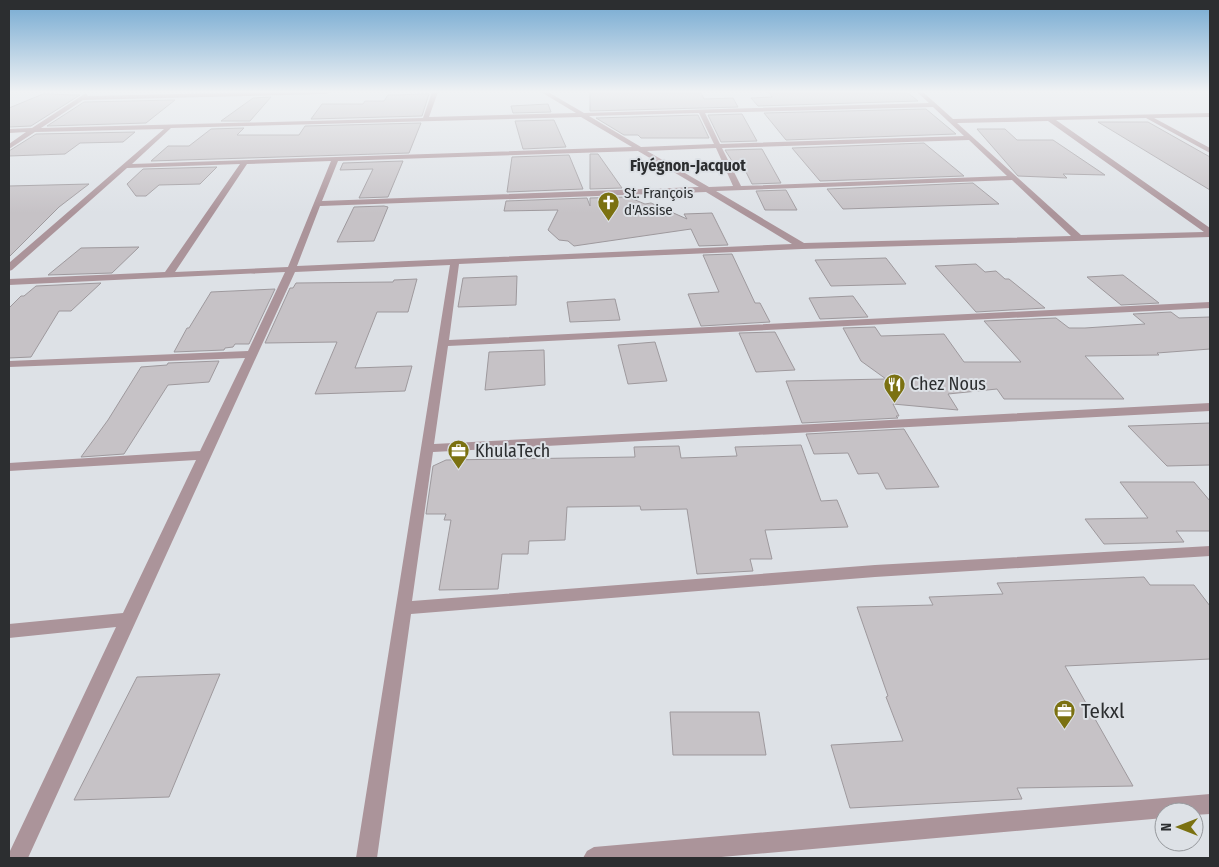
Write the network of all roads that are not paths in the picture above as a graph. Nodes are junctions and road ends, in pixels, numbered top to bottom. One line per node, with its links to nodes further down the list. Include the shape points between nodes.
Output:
1 (32, 132): 10 (street)
2 (163, 132): 15 (street)
3 (611, 132): 11 (street)
4 (712, 132): 9 (street)
5 (964, 132): 8 (street)
6 (1068, 132): 20 (street)
7 (1176, 132): 12 (street)
8 (970, 138): 9 (street); 16 (street)
9 (718, 146): 11 (street); 17 (street)
10 (9, 147)
11 (638, 149): 13 (street); 18 (street)
12 (1210, 151)
13 (335, 159): 14 (street); 19 (street)
14 (245, 162): 15 (street); 26 (street)
15 (124, 166): 24 (street)
16 (1014, 178): 17 (street); 21 (street)
17 (738, 188): 18 (street)
18 (704, 189): 19 (street); 22 (street)
19 (316, 204): 25 (street)
20 (1210, 233): 21 (street)
21 (1078, 237): 22 (street)
22 (802, 246): 23 (street)
23 (455, 262): 25 (street); 29 (street)
24 (9, 268)
25 (291, 270): 26 (street); 30 (street)
26 (168, 275): 27 (street)
27 (9, 282)
28 (1210, 305): 29 (street)
29 (443, 343): 33 (street)
30 (253, 354): 31 (street); 34 (street)
31 (9, 364)
32 (1210, 407): 33 (street)
33 (427, 448): 37 (street)
34 (205, 455): 35 (street); 38 (street)
35 (9, 467)
36 (1210, 552): 37 (street, via 875,571)
37 (403, 608): 43 (street)
38 (129, 619): 39 (street); 42 (street)
39 (9, 631)
40 (1210, 804): 41 (street)
41 (722, 853): 44 (street)
42 (18, 858)
43 (366, 858)
44 (594, 858)

